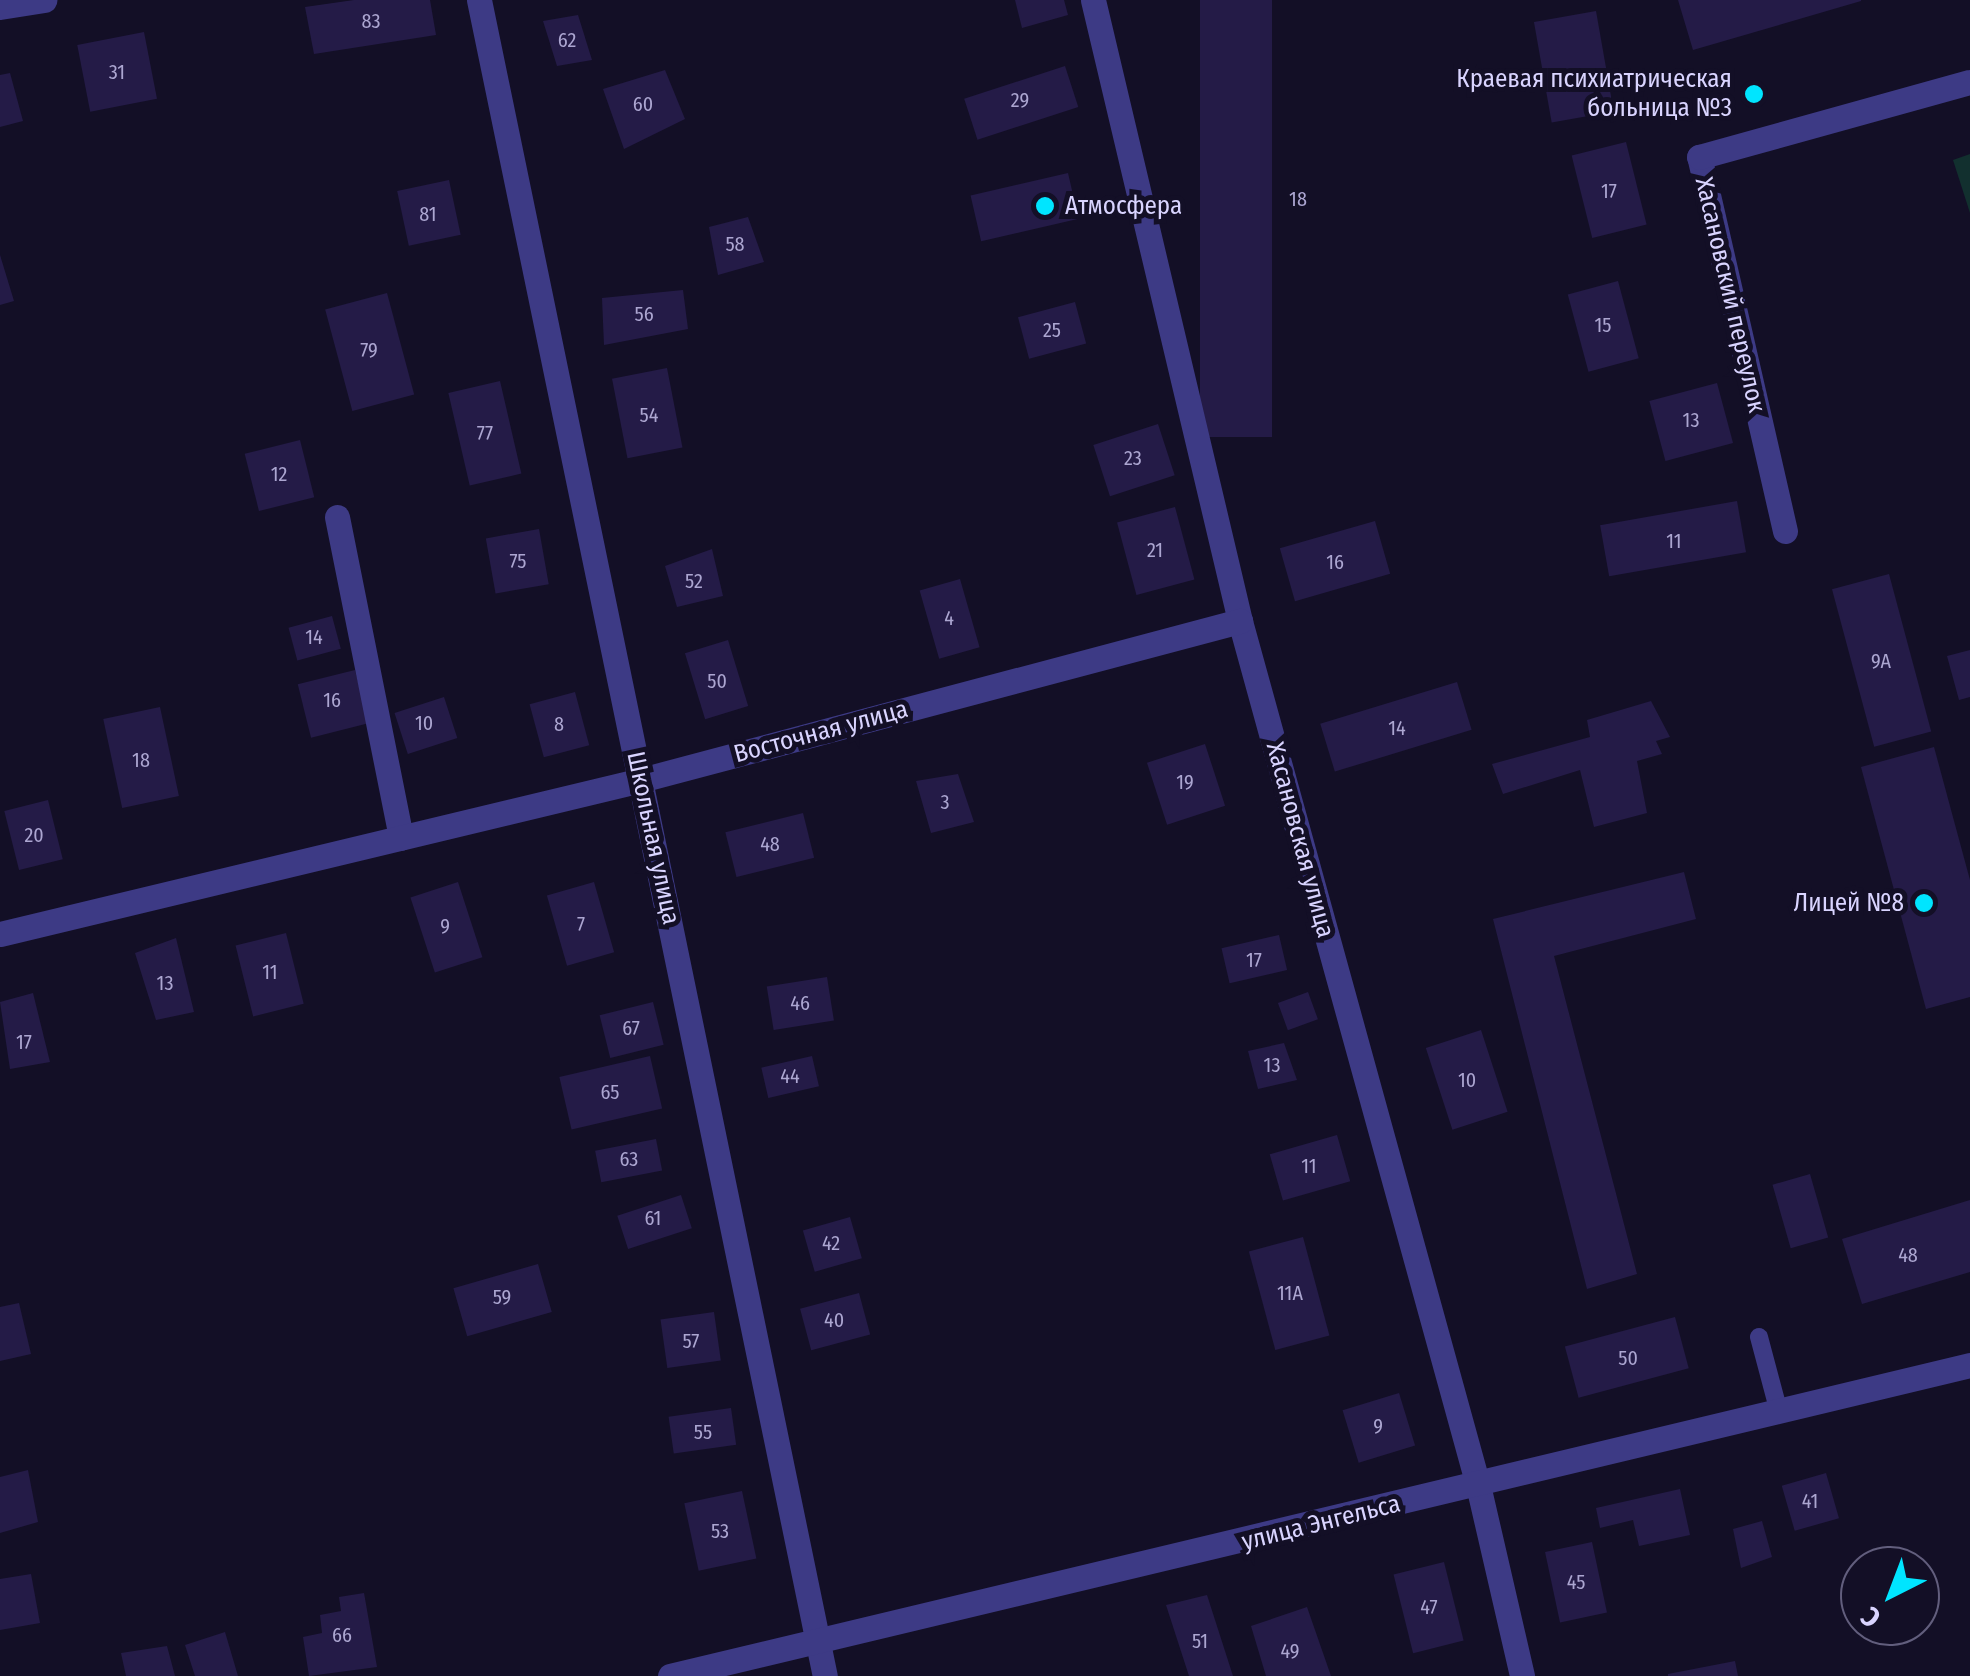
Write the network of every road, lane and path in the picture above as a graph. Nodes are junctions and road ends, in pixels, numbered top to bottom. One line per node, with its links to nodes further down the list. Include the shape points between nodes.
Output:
1 (480, 0): 7 (street, Школьная улица)
2 (1094, 0): 6 (street, Хасановская улица)
3 (1970, 82): 5 (street, Хасановский переулок, via 1699,157)
4 (336, 517): 8 (street)
5 (1784, 531)
6 (1240, 621): 7 (street, Восточная улица); 13 (street, Хасановская улица)
7 (641, 780): 8 (street, Восточная улица); 14 (street, Школьная улица)
8 (401, 838): 9 (street, Восточная улица)
9 (0, 934)
10 (1759, 1337): 12 (lane)
11 (1970, 1365): 12 (street, улица Энгельса)
12 (1779, 1412): 13 (street, улица Энгельса)
13 (1478, 1485): 14 (street, улица Энгельса); 17 (street, Хасановская улица)
14 (819, 1644): 15 (street, улица Энгельса); 16 (street, Школьная улица)
15 (670, 1676)
16 (826, 1676)
17 (1522, 1676)

